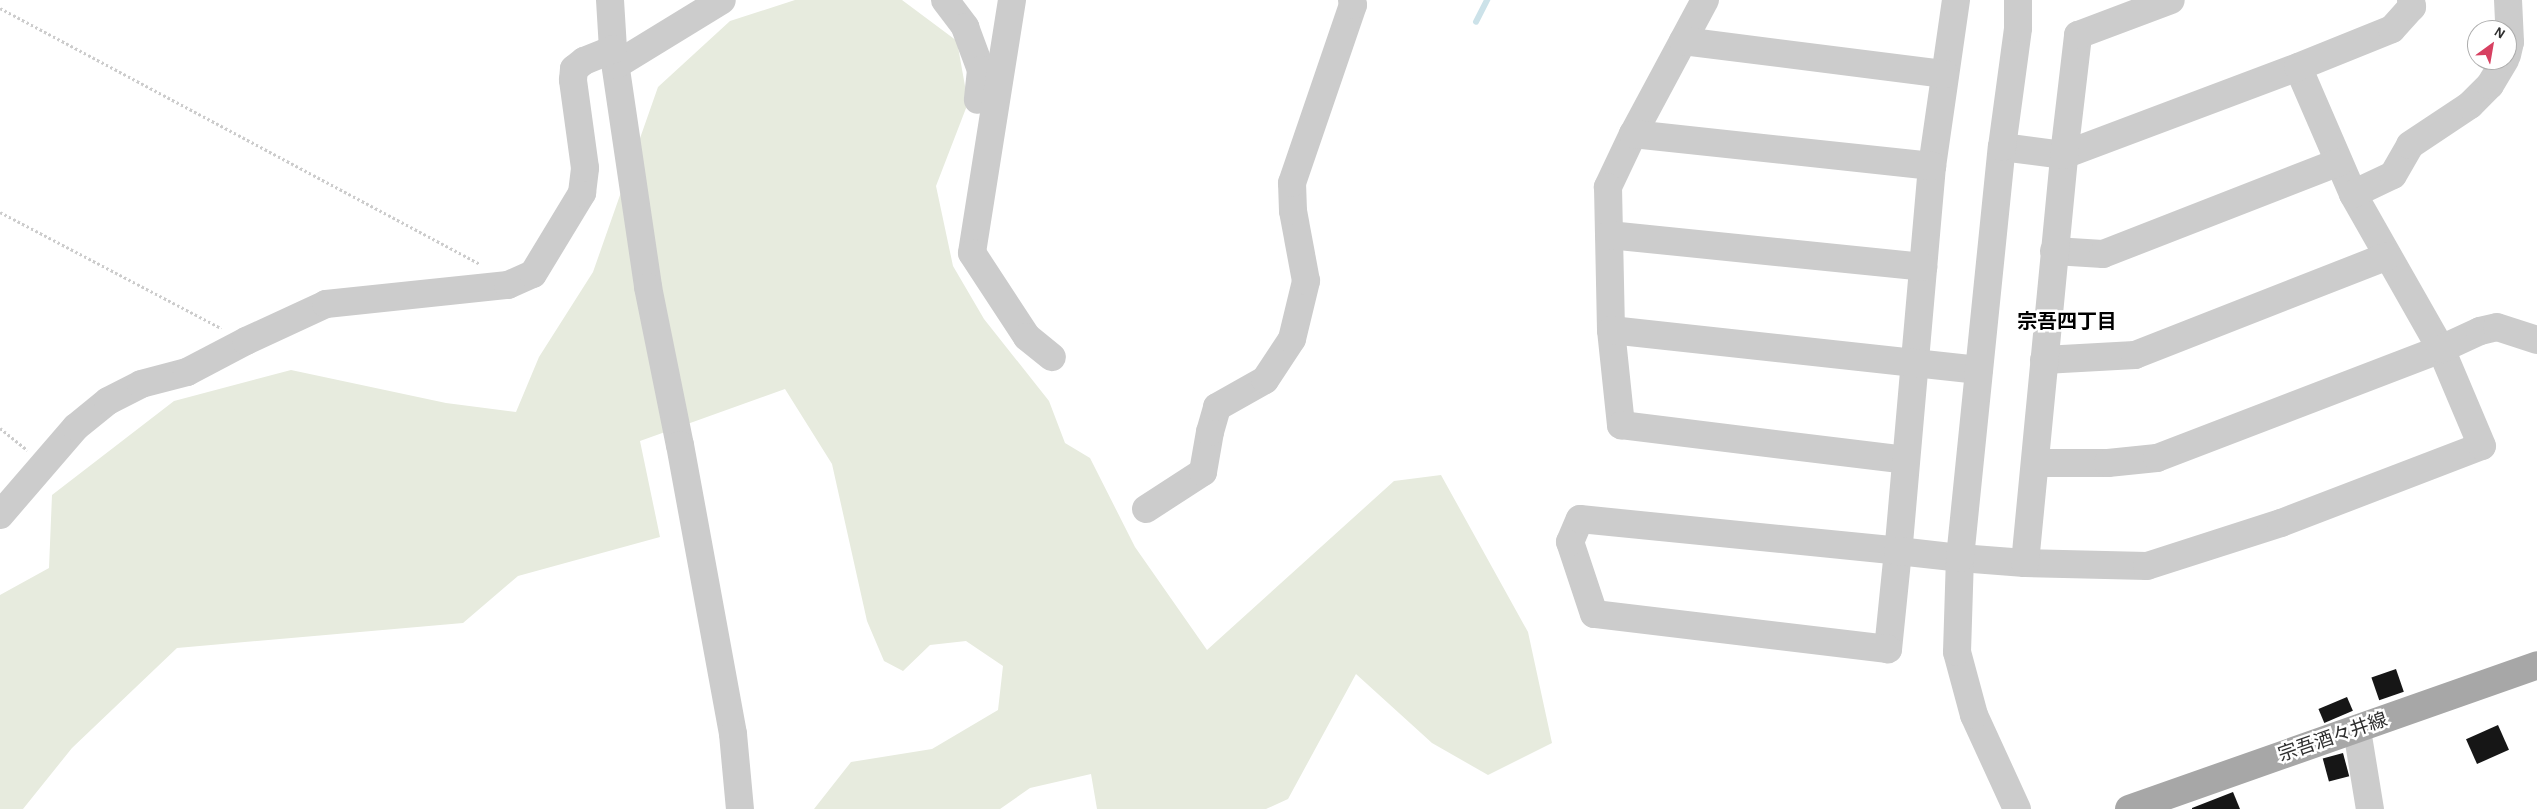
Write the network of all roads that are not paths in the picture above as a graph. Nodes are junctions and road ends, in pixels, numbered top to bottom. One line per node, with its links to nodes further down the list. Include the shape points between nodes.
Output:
1 (610, 0): 14 (street)
2 (722, 0): 14 (street)
3 (944, 0): 18 (street, via 965,28 981,70)
4 (1012, 0): 32 (street, via 972,254 1027,338)
5 (1352, 0): 38 (street, via 1353,5 1292,183 1293,211 1306,281 1292,339 1265,380 1217,407 1203,472)
6 (1705, 0): 13 (street)
7 (1956, 0): 17 (street)
8 (2018, 0): 20 (street, via 2018,28)
9 (2171, 0): 21 (street, via 2078,35)
10 (2411, 0): 15 (street, via 2412,7 2392,29)
11 (2508, 0): 12 (street)
12 (2509, 20)
13 (1683, 41): 17 (street); 19 (street)
14 (614, 57): 39 (street, via 584,61 574,69 585,168 582,193 534,274 508,285 326,304 187,372 141,384 108,401 76,427); 45 (street, via 648,287 733,734)
15 (2298, 67): 21 (street); 22 (street)
16 (2499, 70): 24 (street, via 2490,85 2470,105 2410,145 2393,175)
17 (1945, 74): 23 (street)
18 (978, 100)
19 (1634, 134): 23 (street); 25 (street, via 1608,188)
20 (2002, 147): 21 (street); 35 (street)
21 (2064, 155): 26 (street)
22 (2338, 162): 24 (street); 26 (street, via 2103,254)
23 (1932, 166): 28 (street)
24 (2353, 194): 27 (street)
25 (1609, 235): 28 (street); 29 (street)
26 (2054, 251): 33 (street)
27 (2387, 256): 31 (street); 33 (street, via 2135,355)
28 (1923, 267): 34 (street)
29 (1612, 330): 34 (street); 36 (street, via 1621,425)
30 (2537, 340): 31 (street, via 2497,327)
31 (2441, 349): 37 (street, via 2157,458); 42 (street, via 2482,446 2281,523 2147,566)
32 (1052, 357)
33 (2044, 360): 37 (street)
34 (1914, 363): 35 (street); 36 (street)
35 (1979, 370): 41 (street)
36 (1906, 460): 40 (street)
37 (2035, 463): 42 (street)
38 (1146, 509)
39 (0, 515)
40 (1898, 550): 40 (street, via 1888,649 1594,614 1570,542 1580,519); 41 (street)
41 (1960, 558): 42 (street); 46 (street, via 1957,652 1974,715)
42 (2025, 563)
43 (2537, 665): 44 (main road, 宗吾酒々井線)
44 (2356, 730): 47 (main road, 宗吾酒々井線); 48 (street)
45 (740, 809)
46 (2017, 809)
47 (2129, 809)
48 (2370, 809)

